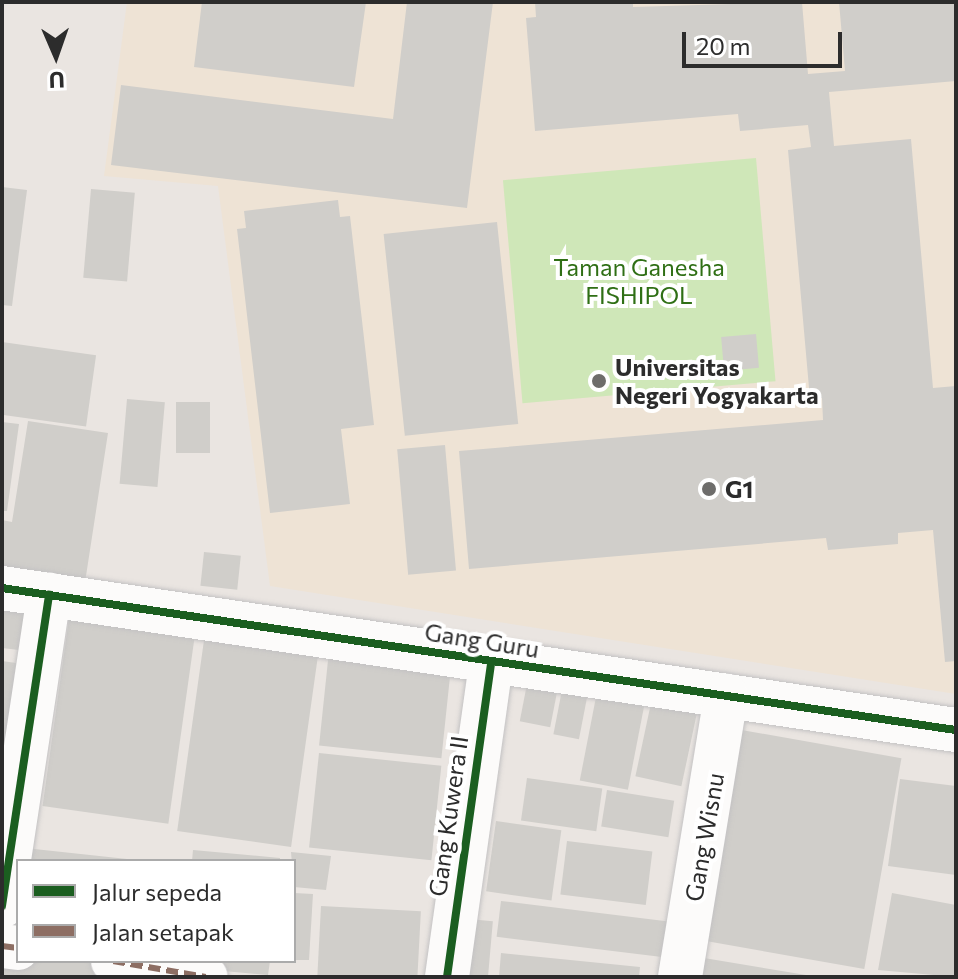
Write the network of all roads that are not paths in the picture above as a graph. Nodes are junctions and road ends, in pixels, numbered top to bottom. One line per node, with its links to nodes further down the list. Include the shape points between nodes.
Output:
1 (2, 588): 2 (street, Gang Guru)
2 (49, 595): 3 (street, Gang Guru); 6 (street)
3 (491, 662): 4 (street, Gang Guru); 9 (street, Gang Kuwera II)
4 (726, 696): 5 (street, Gang Guru); 10 (street, Gang Wisnu)
5 (956, 730)
6 (2, 906)
7 (125, 963): 8 (street)
8 (206, 977)
9 (447, 977)
10 (680, 977)

